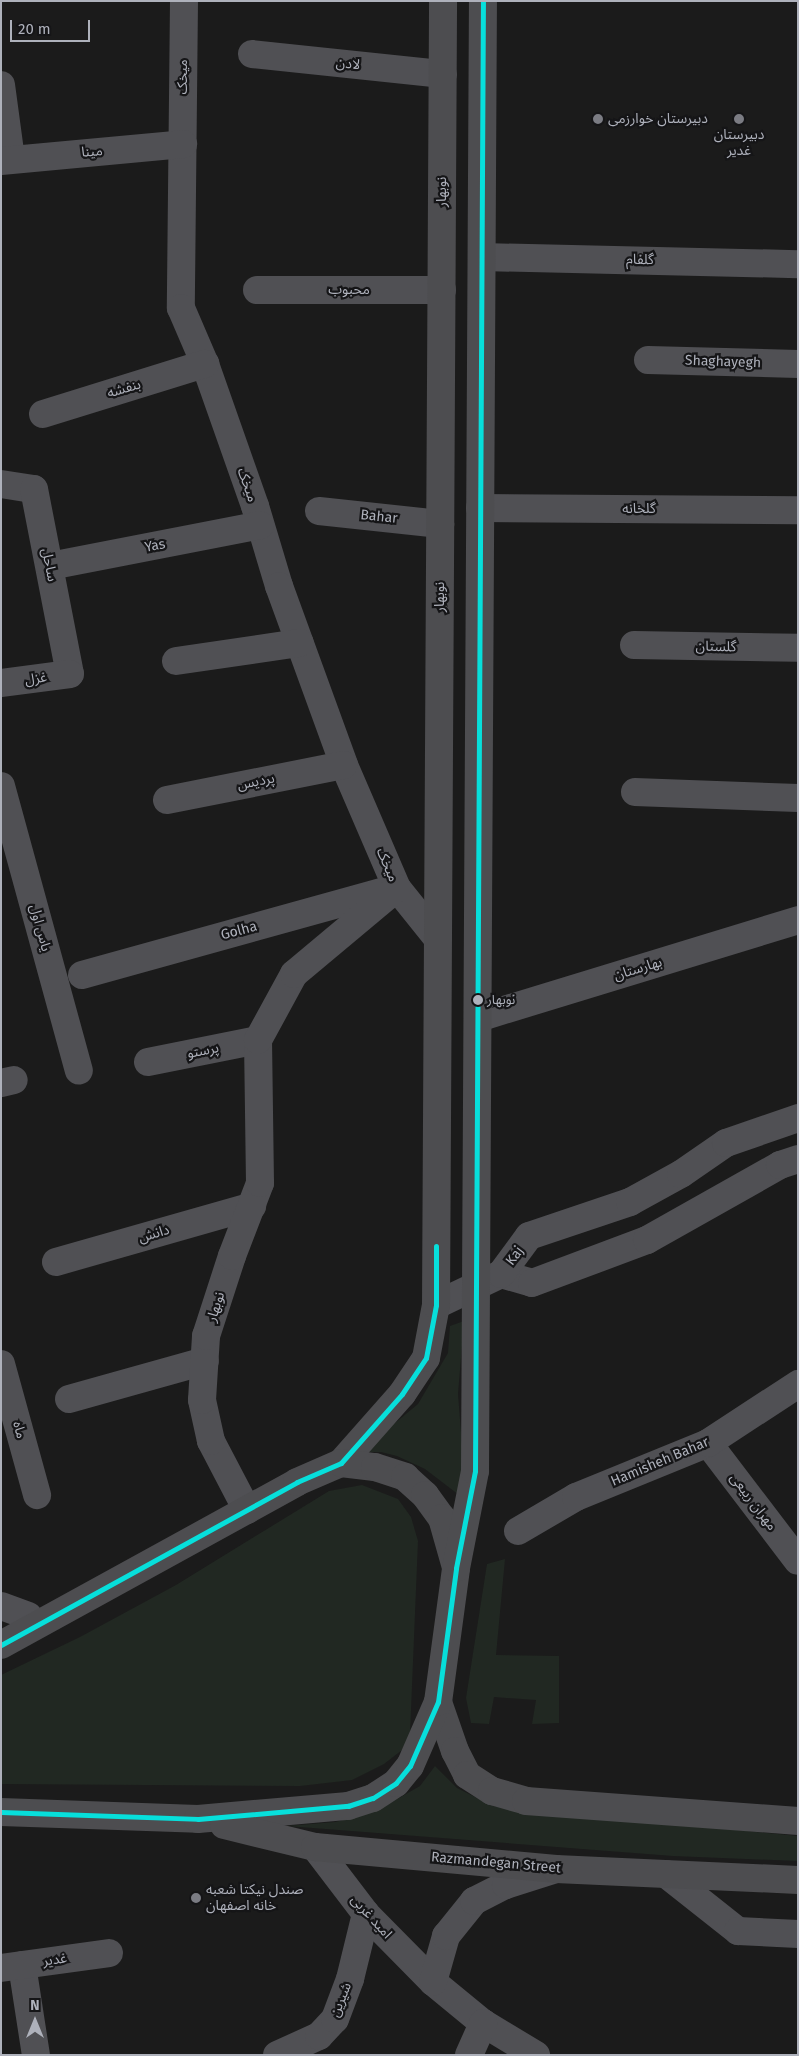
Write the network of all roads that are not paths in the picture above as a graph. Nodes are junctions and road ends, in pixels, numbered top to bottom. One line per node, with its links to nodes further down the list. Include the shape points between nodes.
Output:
1 (184, 1): 7 (street, میخک)
2 (443, 1): 5 (main road, نوبهار)
3 (483, 1): 9 (main road)
4 (252, 54): 5 (street, لادن)
5 (443, 74): 12 (main road, نوبهار)
6 (1, 85): 8 (street)
7 (183, 144): 8 (street, مینا); 14 (street, میخک, via 181,308)
8 (6, 160)
9 (482, 257): 10 (street, گلفام); 18 (main road)
10 (798, 264)
11 (257, 290): 12 (street, محبوب)
12 (442, 290): 21 (main road, نوبهار)
13 (648, 360): 15 (street, Shaghayegh)
14 (205, 364): 16 (street, بنفشه); 22 (street, میخک)
15 (798, 364)
16 (43, 414)
17 (1, 484): 23 (street, ساحل, via 34,489)
18 (480, 508): 19 (street, گلخانه); 39 (main road)
19 (798, 510)
20 (319, 511): 21 (street, Bahar)
21 (440, 524): 37 (main road, نوبهار)
22 (260, 525): 23 (street, Yas); 24 (street, میخک)
23 (50, 566): 28 (street, ساحل)
24 (300, 643): 27 (street); 30 (street, میخک)
25 (634, 645): 26 (street, گلستان)
26 (798, 648)
27 (176, 661)
28 (70, 674): 29 (street, غزل)
29 (1, 683)
30 (344, 765): 34 (street, پردیس); 35 (street, میخک)
31 (636, 792): 33 (street)
32 (3, 798): 42 (street, یاس اول)
33 (798, 798)
34 (167, 800)
35 (397, 888): 37 (street, میخک); 38 (street, Golha); 40 (street, نوبهار, via 294,974)
36 (798, 920): 39 (street, بهارستان)
37 (438, 939): 49 (main road, نوبهار)
38 (82, 974)
39 (478, 1018): 48 (main road)
40 (258, 1040): 41 (street, پرستو); 45 (street, نوبهار, via 260,1183)
41 (148, 1062)
42 (79, 1071)
43 (798, 1118): 47 (street, Kaj, via 726,1143 681,1174 630,1202 529,1236)
44 (798, 1159): 47 (street, Kaj, via 780,1165 647,1240 532,1283)
45 (252, 1206): 46 (street, دانش); 50 (street, نوبهار, via 206,1336)
46 (56, 1262)
47 (501, 1274): 48 (street)
48 (476, 1287): 49 (street); 60 (main road, via 475,1470)
49 (436, 1305): 55 (main road, نوبهار, via 426,1358 402,1394)
50 (205, 1361): 53 (street); 57 (street, نوبهار, via 202,1400 211,1441)
51 (1, 1364): 56 (street, ماه)
52 (798, 1384): 54 (street, Hamisheh Bahar)
53 (69, 1399)
54 (708, 1443): 58 (street, Hamisheh Bahar, via 576,1497); 59 (street, مهران ربیعی)
55 (342, 1462): 57 (main road); 60 (main road, via 375,1467 405,1477 425,1495 442,1518)
56 (37, 1496)
57 (247, 1510): 62 (main road)
58 (518, 1531)
59 (798, 1561)
60 (456, 1568): 66 (main road)
61 (1, 1606): 63 (street)
62 (68, 1609): 63 (main road); 65 (main road)
63 (28, 1616): 64 (main road)
64 (1, 1624)
65 (1, 1645)
66 (438, 1702): 68 (main road, via 410,1766 396,1783 373,1798 339,1807); 69 (main road, via 467,1775 492,1791 526,1801)
67 (1, 1812): 68 (main road)
68 (198, 1819): 70 (main road, Razmandegan Street)
69 (798, 1821)
70 (315, 1847): 71 (main road, Razmandegan Street); 74 (street, امید غربی)
71 (556, 1868): 72 (main road, Razmandegan Street); 78 (street, via 506,1885 474,1901 446,1936)
72 (666, 1874): 73 (main road, Razmandegan Street); 75 (street, via 738,1931)
73 (798, 1880)
74 (366, 1914): 78 (street, امید غربی); 81 (street, شیرین, via 350,1978 335,2020 318,2036)
75 (798, 1934)
76 (109, 1953): 77 (street, غدیر)
77 (12, 1967): 80 (street)
78 (433, 1982): 79 (street, امید غربی)
79 (483, 2023): 82 (street); 83 (street, امید غربی)
80 (36, 2055)
81 (277, 2055)
82 (470, 2055)
83 (536, 2055)

